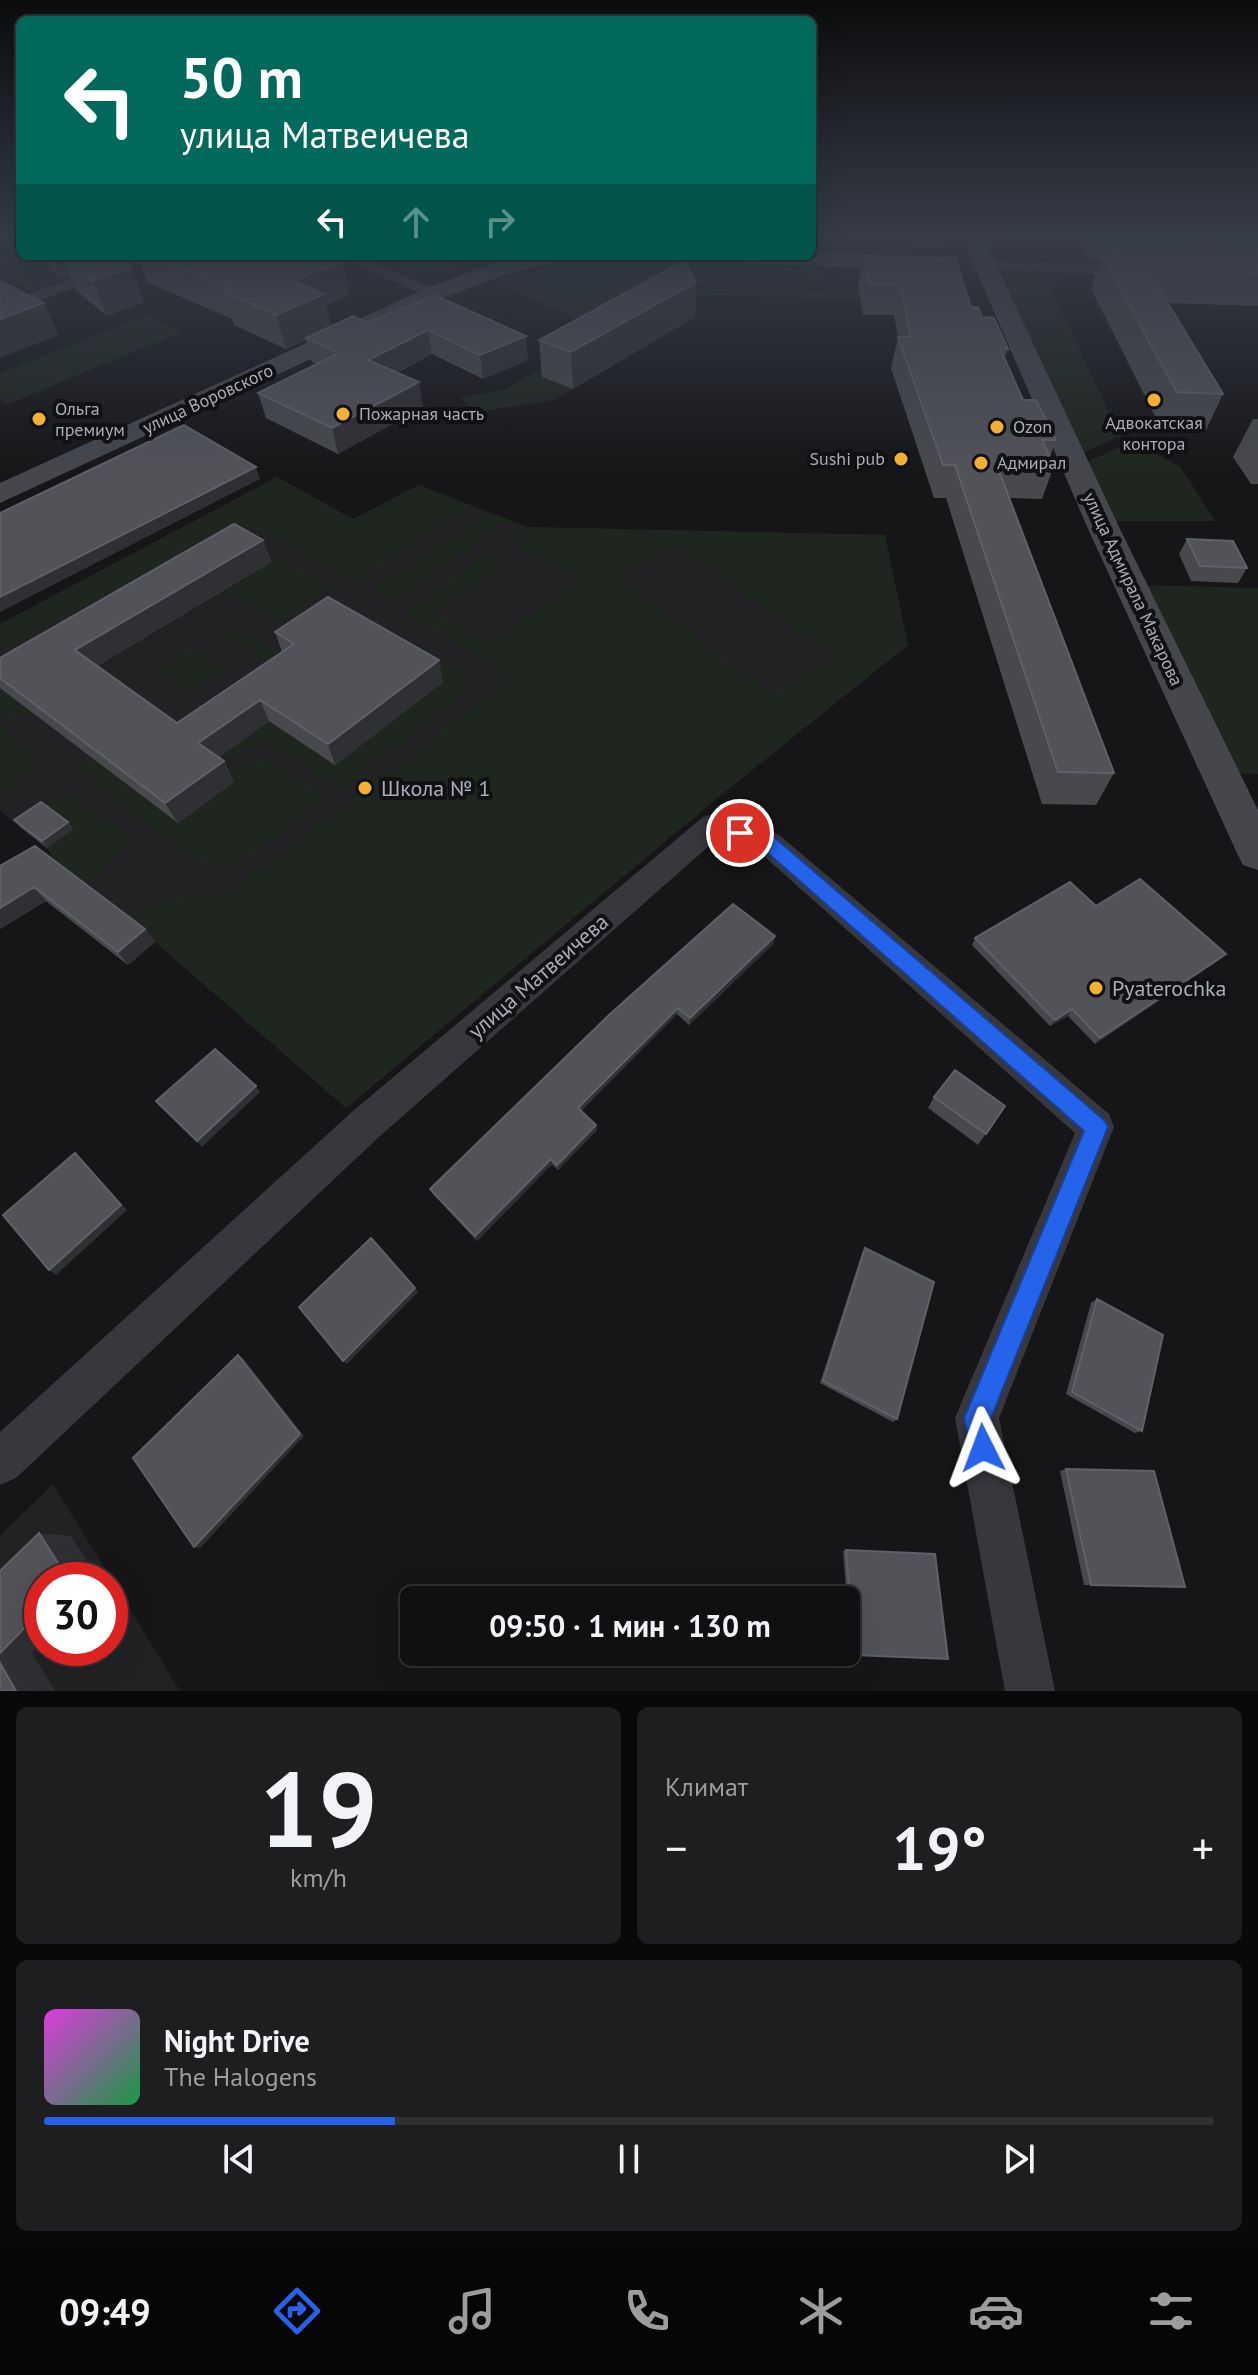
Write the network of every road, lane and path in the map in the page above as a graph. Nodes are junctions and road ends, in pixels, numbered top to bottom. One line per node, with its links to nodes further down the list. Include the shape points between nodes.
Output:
1 (385, 316): 3 (street, улица Воровского)
2 (997, 316): 4 (street, улица Адмирала Макарова)
3 (0, 494)
4 (1258, 853)
5 (0, 1462): 6 (street, улица Матвеичева, via 366,1124 713,825 767,842 1096,1127 977,1418)
6 (1030, 1691)

